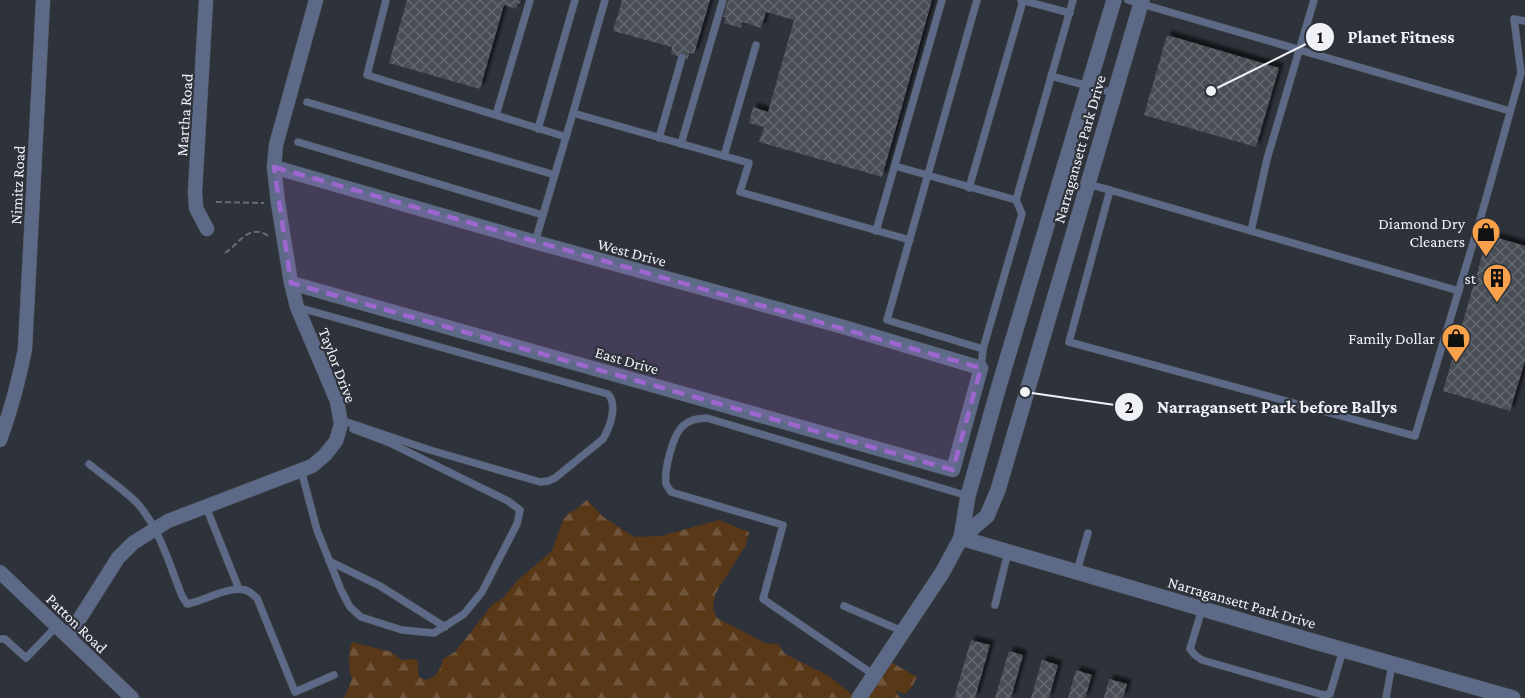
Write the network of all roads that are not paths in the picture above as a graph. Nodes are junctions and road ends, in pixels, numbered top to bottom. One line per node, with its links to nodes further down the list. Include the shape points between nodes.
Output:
1 (43, 0): 55 (street, Nimitz Road, via 25,349)
2 (206, 0): 44 (street, Martha Road, via 195,192 196,208)
3 (316, 0): 36 (street, Taylor Drive, via 276,145)
4 (386, 0): 28 (lane, via 368,75)
5 (530, 0): 28 (lane)
6 (574, 0): 29 (lane)
7 (605, 0): 27 (lane)
8 (723, 0): 33 (lane)
9 (942, 0): 35 (lane)
10 (977, 0): 38 (lane)
11 (1022, 0): 16 (lane); 40 (lane)
12 (1073, 0): 17 (lane)
13 (1114, 0): 23 (street, Narragansett Park Drive)
14 (1314, 0): 20 (lane)
15 (1137, 1): 20 (lane); 24 (street, Narragansett Park Drive)
16 (1045, 3): 17 (lane)
17 (1070, 14): 22 (lane)
18 (1525, 21): 26 (lane, via 1514,19 1521,73)
19 (756, 45): 34 (lane)
20 (1298, 50): 26 (lane); 46 (lane)
21 (682, 57): 31 (lane)
22 (1052, 76): 23 (lane); 42 (lane)
23 (1089, 87): 24 (lane); 58 (street, Narragansett Park Drive)
24 (1114, 93): 39 (street, Narragansett Park Drive)
25 (307, 102): 37 (lane)
26 (1510, 111): 50 (lane)
27 (573, 112): 30 (lane); 31 (lane)
28 (496, 115): 29 (lane)
29 (538, 129): 30 (lane)
30 (566, 137): 37 (lane)
31 (659, 138): 33 (lane)
32 (297, 142): 43 (lane)
33 (681, 144): 34 (lane)
34 (724, 156): 45 (lane, via 748,163 740,192)
35 (895, 166): 38 (lane); 45 (lane)
36 (274, 167): 48 (street, West Drive); 49 (street, Taylor Drive)
37 (555, 174): 43 (lane)
38 (928, 175): 40 (lane); 47 (lane)
39 (1087, 184): 41 (lane); 62 (street, Narragansett Park Drive, via 998,490 987,516)
40 (969, 188): 42 (lane)
41 (1110, 190): 46 (lane); 50 (lane, via 1069,342 1415,435)
42 (1016, 200): 52 (lane, via 1022,214)
43 (543, 215): 48 (lane)
44 (207, 229)
45 (876, 231): 47 (lane)
46 (1251, 231): 50 (lane)
47 (910, 240): 52 (lane, via 887,320)
48 (536, 242): 53 (street, West Drive)
49 (291, 283): 51 (street, Taylor Drive); 53 (street, East Drive, via 953,470)
50 (1459, 291)
51 (297, 307): 54 (street, Taylor Drive, via 337,401); 54 (lane, via 608,394 614,405 603,439 555,478 540,482)
52 (983, 349): 53 (lane)
53 (981, 368)
54 (341, 422): 57 (street, Taylor Drive, via 336,441 326,455); 72 (lane, via 520,510 517,524 482,592 464,614)
55 (0, 440)
56 (89, 464): 60 (lane, via 136,503)
57 (301, 471): 59 (street, Taylor Drive); 64 (lane)
58 (968, 496): 62 (street, Narragansett Park Drive); 79 (lane, via 707,418 693,420 677,433 667,469 666,485 671,492 783,525 763,599)
59 (206, 507): 60 (street, Taylor Drive); 67 (lane)
60 (155, 528): 67 (lane, via 187,604); 74 (street, Taylor Drive, via 118,558)
61 (1088, 533): 66 (lane)
62 (961, 538): 63 (street, Narragansett Park Drive); 73 (street, Narragansett Park Drive)
63 (1008, 552): 66 (street, Narragansett Park Drive); 68 (lane)
64 (329, 561): 72 (lane, via 380,586); 72 (lane, via 350,607 361,617 402,630 434,633)
65 (0, 572): 71 (street, Patton Road)
66 (1077, 572): 70 (street, Narragansett Park Drive)
67 (239, 589): 78 (lane, via 248,590 257,598 295,692)
68 (995, 605)
69 (844, 606): 73 (lane)
70 (1202, 609): 76 (street, Narragansett Park Drive); 76 (lane, via 1190,649 1202,660 1324,695 1330,694)
71 (57, 626): 74 (street, Patton Road); 75 (lane, via 26,658)
72 (445, 627)
73 (902, 631): 79 (street, Narragansett Park Drive)
74 (68, 637): 80 (street, Patton Road)
75 (0, 639)
76 (1343, 650): 77 (street, Narragansett Park Drive)
77 (1392, 664): 82 (lane); 83 (street, Narragansett Park Drive)
78 (334, 675)
79 (874, 675): 81 (street, Narragansett Park Drive)
80 (132, 698)
81 (858, 698)
82 (1386, 698)
83 (1513, 698)

